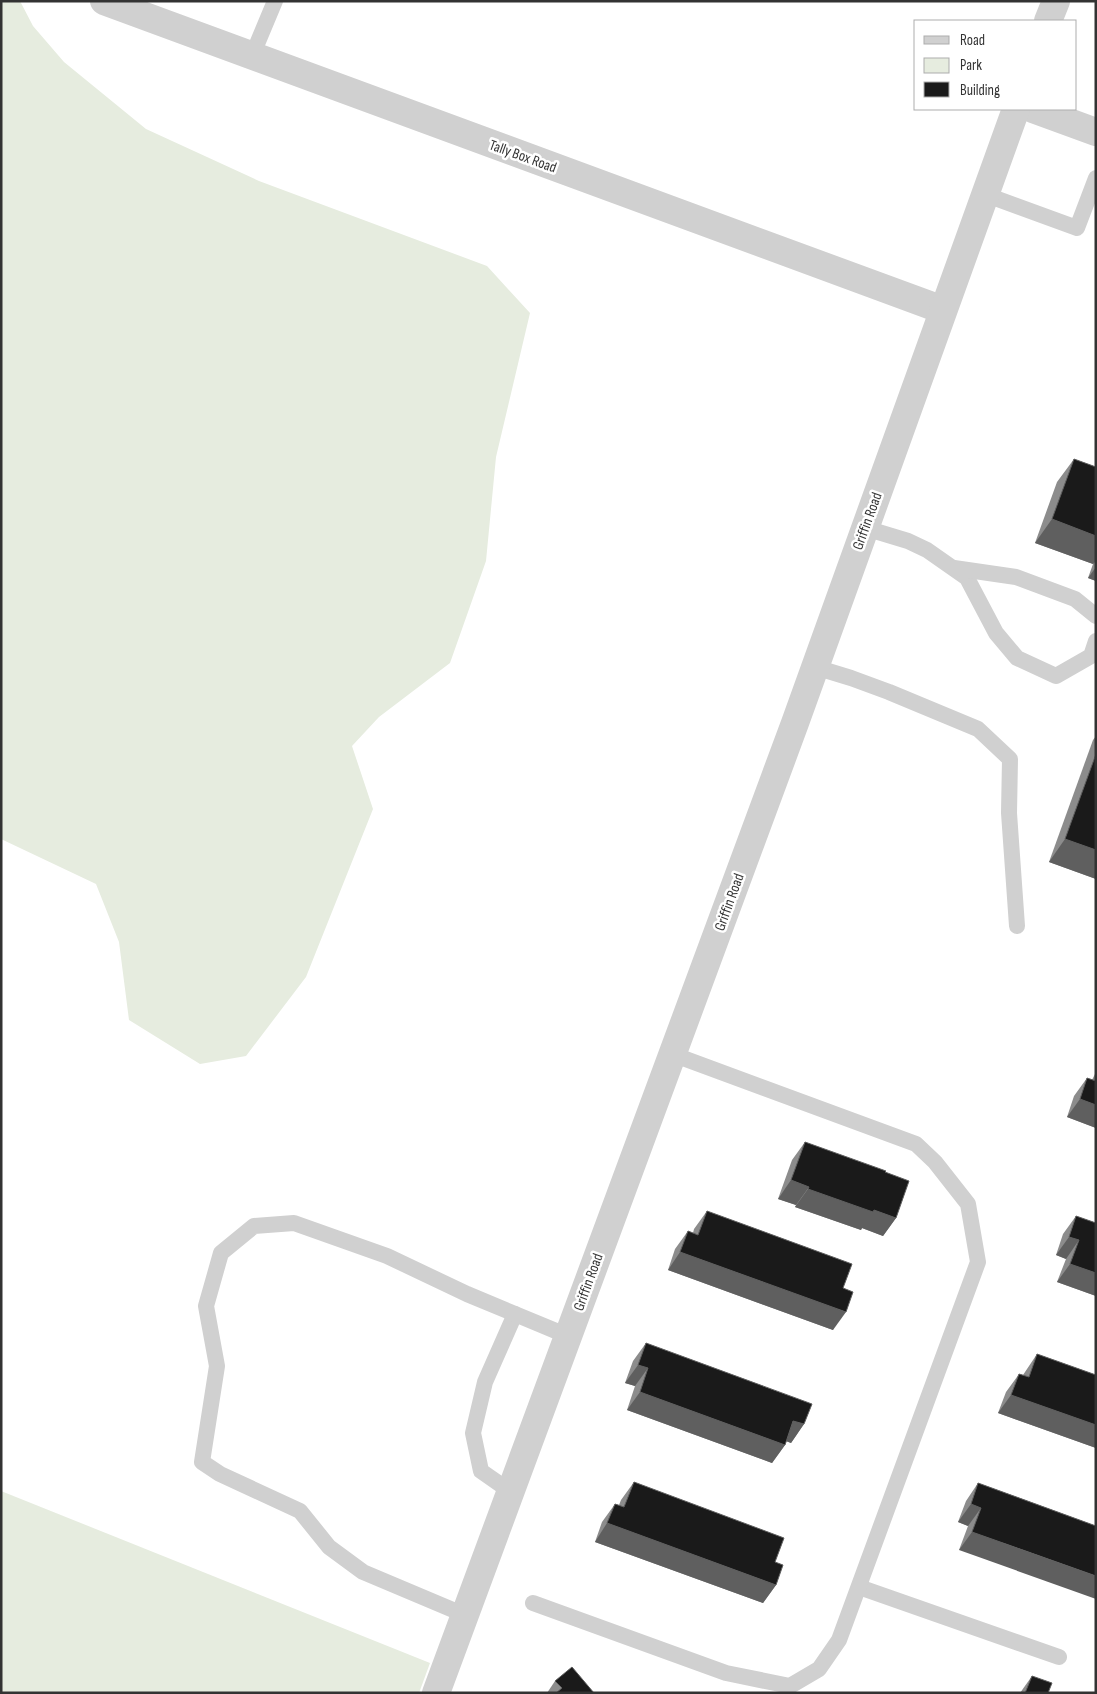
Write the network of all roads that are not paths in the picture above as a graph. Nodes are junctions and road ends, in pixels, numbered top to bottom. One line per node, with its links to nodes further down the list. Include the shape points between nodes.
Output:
1 (274, 1): 5 (lane)
2 (1056, 1): 4 (street)
3 (120, 4): 5 (street, Tally Box Road)
4 (1048, 20)
5 (252, 56): 11 (street, Tally Box Road)
6 (1016, 110): 10 (street, Griffin Road)
7 (1036, 110): 8 (street)
8 (1096, 132)
9 (1096, 178): 10 (lane, via 1077,228)
10 (984, 194): 11 (street, Griffin Road)
11 (943, 310): 12 (street, Griffin Road)
12 (865, 528): 13 (lane, via 908,541); 16 (street, Griffin Road)
13 (952, 568): 14 (lane, via 1016,577 1075,599); 15 (lane, via 967,578 996,632 1017,658 1056,676 1091,656)
14 (1096, 616)
15 (1096, 641)
16 (815, 667): 17 (lane, via 889,692 978,729 1010,759); 18 (street, Griffin Road)
17 (1017, 926)
18 (672, 1054): 20 (street, Griffin Road); 22 (lane, via 916,1144 935,1162 968,1204 978,1262)
19 (515, 1314): 20 (lane); 21 (lane, via 485,1382 473,1433 480,1471); 24 (lane, via 387,1256 294,1222 254,1226 221,1253 206,1306 217,1366 202,1462 220,1474 300,1511 329,1547 363,1572)
20 (568, 1336): 21 (street, Griffin Road)
21 (511, 1492): 24 (street, Griffin Road)
22 (859, 1587): 25 (lane); 26 (lane, via 839,1640 819,1669 790,1686)
23 (533, 1603): 26 (lane)
24 (465, 1615): 27 (street, Griffin Road)
25 (1059, 1657)
26 (770, 1688)
27 (436, 1693)

